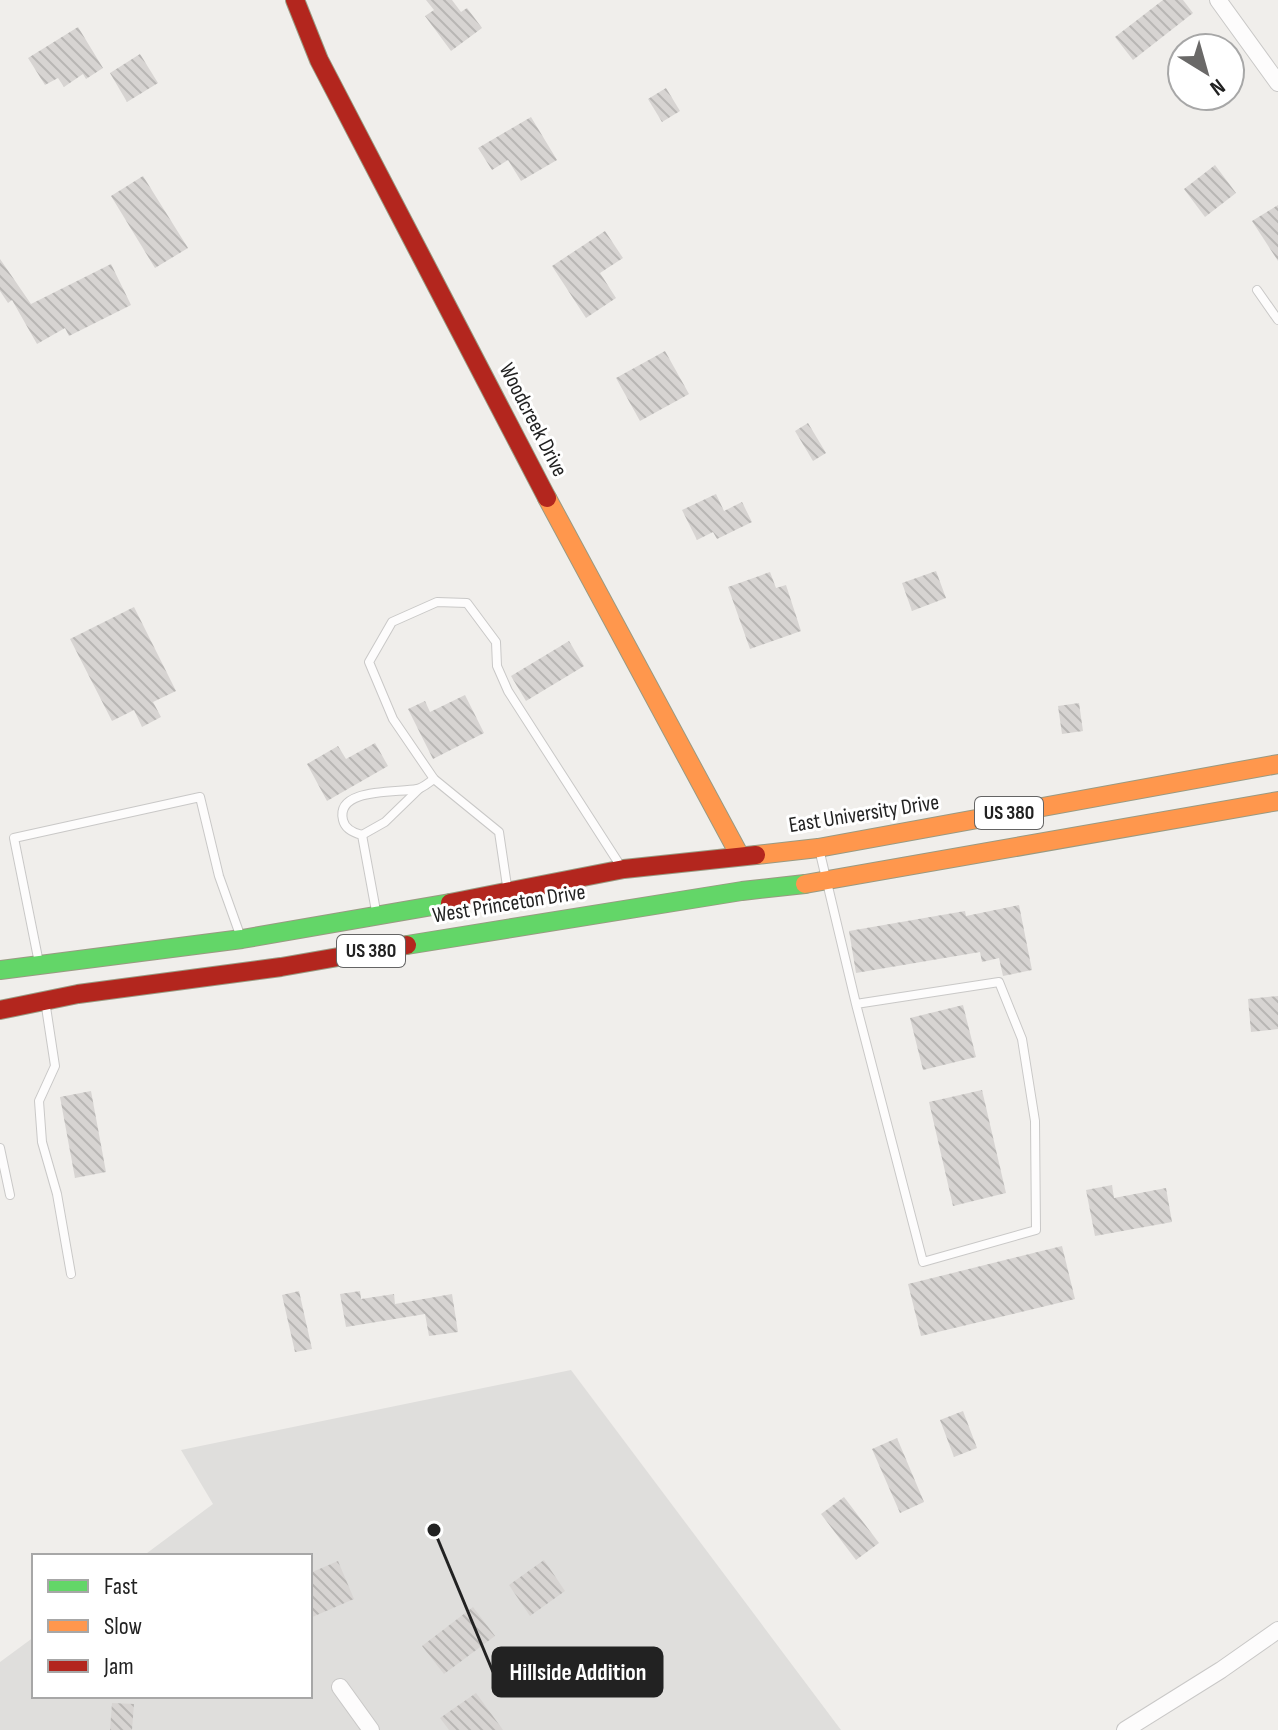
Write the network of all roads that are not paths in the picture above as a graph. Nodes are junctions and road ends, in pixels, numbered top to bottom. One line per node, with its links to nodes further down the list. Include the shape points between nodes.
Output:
1 (295, 0): 12 (main road, Woodcreek Drive, via 319,60 579,562)
2 (1218, 0): 3 (street)
3 (1278, 83)
4 (1257, 290): 5 (lane)
5 (1278, 320)
6 (1278, 764): 11 (main road, East University Drive / US 380)
7 (434, 779): 8 (lane); 13 (lane, via 393,719 369,662 392,622 437,602 467,603 496,642 497,666 508,691); 15 (lane, via 499,832)
8 (419, 789): 10 (lane, via 385,822); 10 (lane, via 348,802 343,820)
9 (1278, 801): 14 (main road, US 380)
10 (362, 835): 16 (lane)
11 (818, 848): 12 (main road, East University Drive / US 380); 14 (lane)
12 (740, 856): 13 (main road, West Princeton Drive / US 380)
13 (624, 869): 15 (main road, West Princeton Drive / US 380)
14 (827, 882): 20 (main road, West Princeton Drive / US 380, via 548,921 281,967); 21 (lane)
15 (509, 893): 16 (main road, West Princeton Drive / US 380)
16 (377, 916): 17 (main road, West Princeton Drive / US 380)
17 (242, 939): 19 (main road, West Princeton Drive / US 380); 19 (lane, via 219,876 200,797 14,838)
18 (0, 970): 19 (main road, West Princeton Drive / US 380)
19 (40, 972)
20 (44, 996): 22 (main road, West Princeton Drive / US 380); 25 (lane, via 55,1066 39,1101 42,1142)
21 (856, 1004): 21 (lane, via 923,1262 1036,1230 1035,1121 1022,1039 999,982)
22 (0, 1010)
23 (0, 1148): 24 (lane)
24 (10, 1195)
25 (71, 1274)
26 (1278, 1630): 29 (street)
27 (340, 1687): 28 (street)
28 (371, 1730)
29 (1125, 1730)

